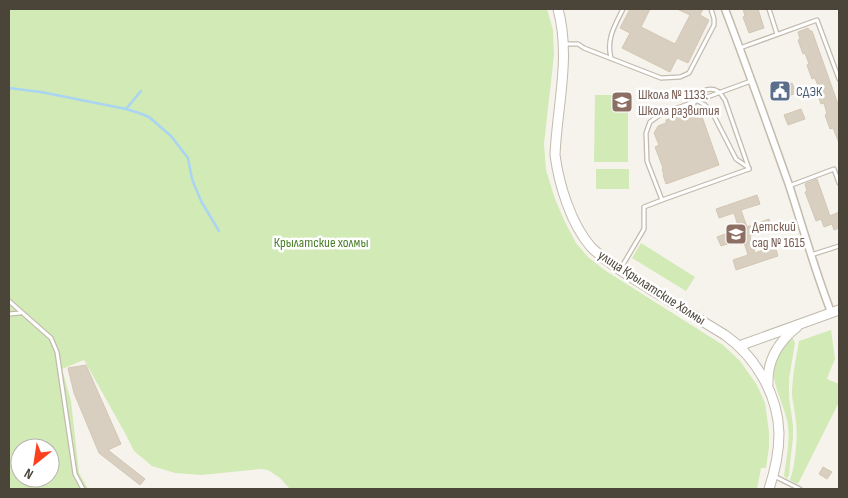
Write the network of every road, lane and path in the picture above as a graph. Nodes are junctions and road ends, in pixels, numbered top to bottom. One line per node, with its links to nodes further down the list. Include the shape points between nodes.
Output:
1 (558, 9): 7 (street, улица Крылатские Холмы)
2 (623, 9): 9 (lane, via 612,31)
3 (711, 9): 9 (lane, via 714,25 685,76 661,78)
4 (725, 9): 8 (street)
5 (769, 9): 6 (lane)
6 (777, 34): 8 (lane); 10 (lane, via 817,20)
7 (564, 44): 9 (lane, via 578,44); 22 (street, улица Крылатские Холмы, via 555,155 557,169 580,232 604,259)
8 (740, 48): 11 (street)
9 (611, 58)
10 (839, 79)
11 (752, 81): 12 (lane); 18 (street)
12 (698, 101): 15 (lane, via 713,114 736,159); 19 (lane, via 661,114 650,122 646,133 647,160)
13 (694, 110): 15 (lane, via 694,100 699,93 709,89 720,93)
14 (839, 167): 16 (lane)
15 (750, 169): 19 (lane)
16 (834, 169): 17 (lane); 18 (lane)
17 (839, 183)
18 (789, 186): 21 (street)
19 (662, 200): 22 (lane, via 644,207 644,229)
20 (839, 246): 21 (lane)
21 (811, 255): 24 (street)
22 (620, 270): 28 (street, улица Крылатские Холмы)
23 (9, 301): 25 (lane)
24 (835, 311): 27 (street)
25 (21, 312): 26 (lane); 31 (lane, via 51,338 57,352 75,474)
26 (9, 314)
27 (803, 323): 28 (street); 29 (street, via 776,350 767,376)
28 (739, 346): 29 (street, улица Крылатские Холмы)
29 (768, 387): 30 (street, улица Крылатские Холмы, via 779,430)
30 (773, 476): 32 (street, улица Крылатские Холмы); 33 (lane)
31 (83, 489)
32 (769, 489)
33 (800, 489)

